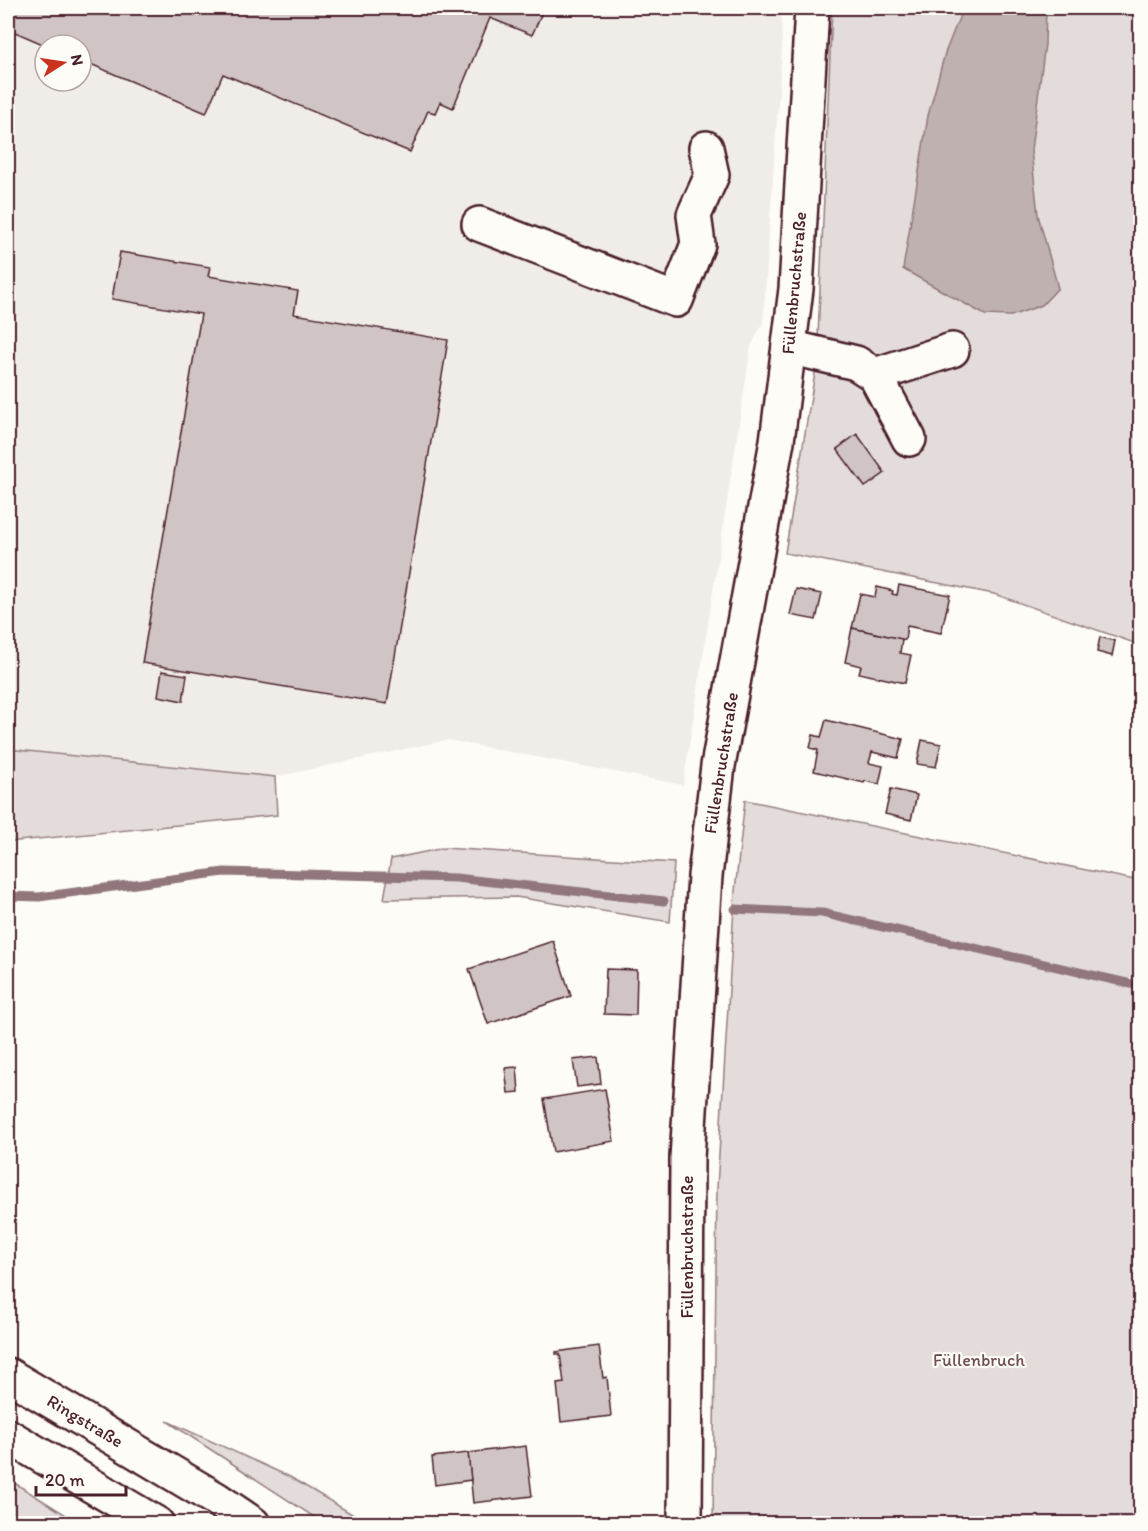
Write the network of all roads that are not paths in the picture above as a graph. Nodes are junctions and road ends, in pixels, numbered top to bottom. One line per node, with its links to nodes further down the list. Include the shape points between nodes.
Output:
1 (812, 8): 4 (main road, Füllenbruchstraße, via 796,289)
2 (706, 148): 3 (main road, via 712,175 694,215 698,244 676,300)
3 (479, 224)
4 (789, 347): 6 (main road, via 856,363); 12 (main road, Füllenbruchstraße, via 777,441 718,766 705,876 687,1158)
5 (952, 350): 6 (main road)
6 (875, 375): 7 (main road)
7 (909, 440)
8 (8, 1375): 11 (main road, Ringstraße)
9 (8, 1436): 10 (main road)
10 (157, 1524)
11 (253, 1524)
12 (685, 1524)

